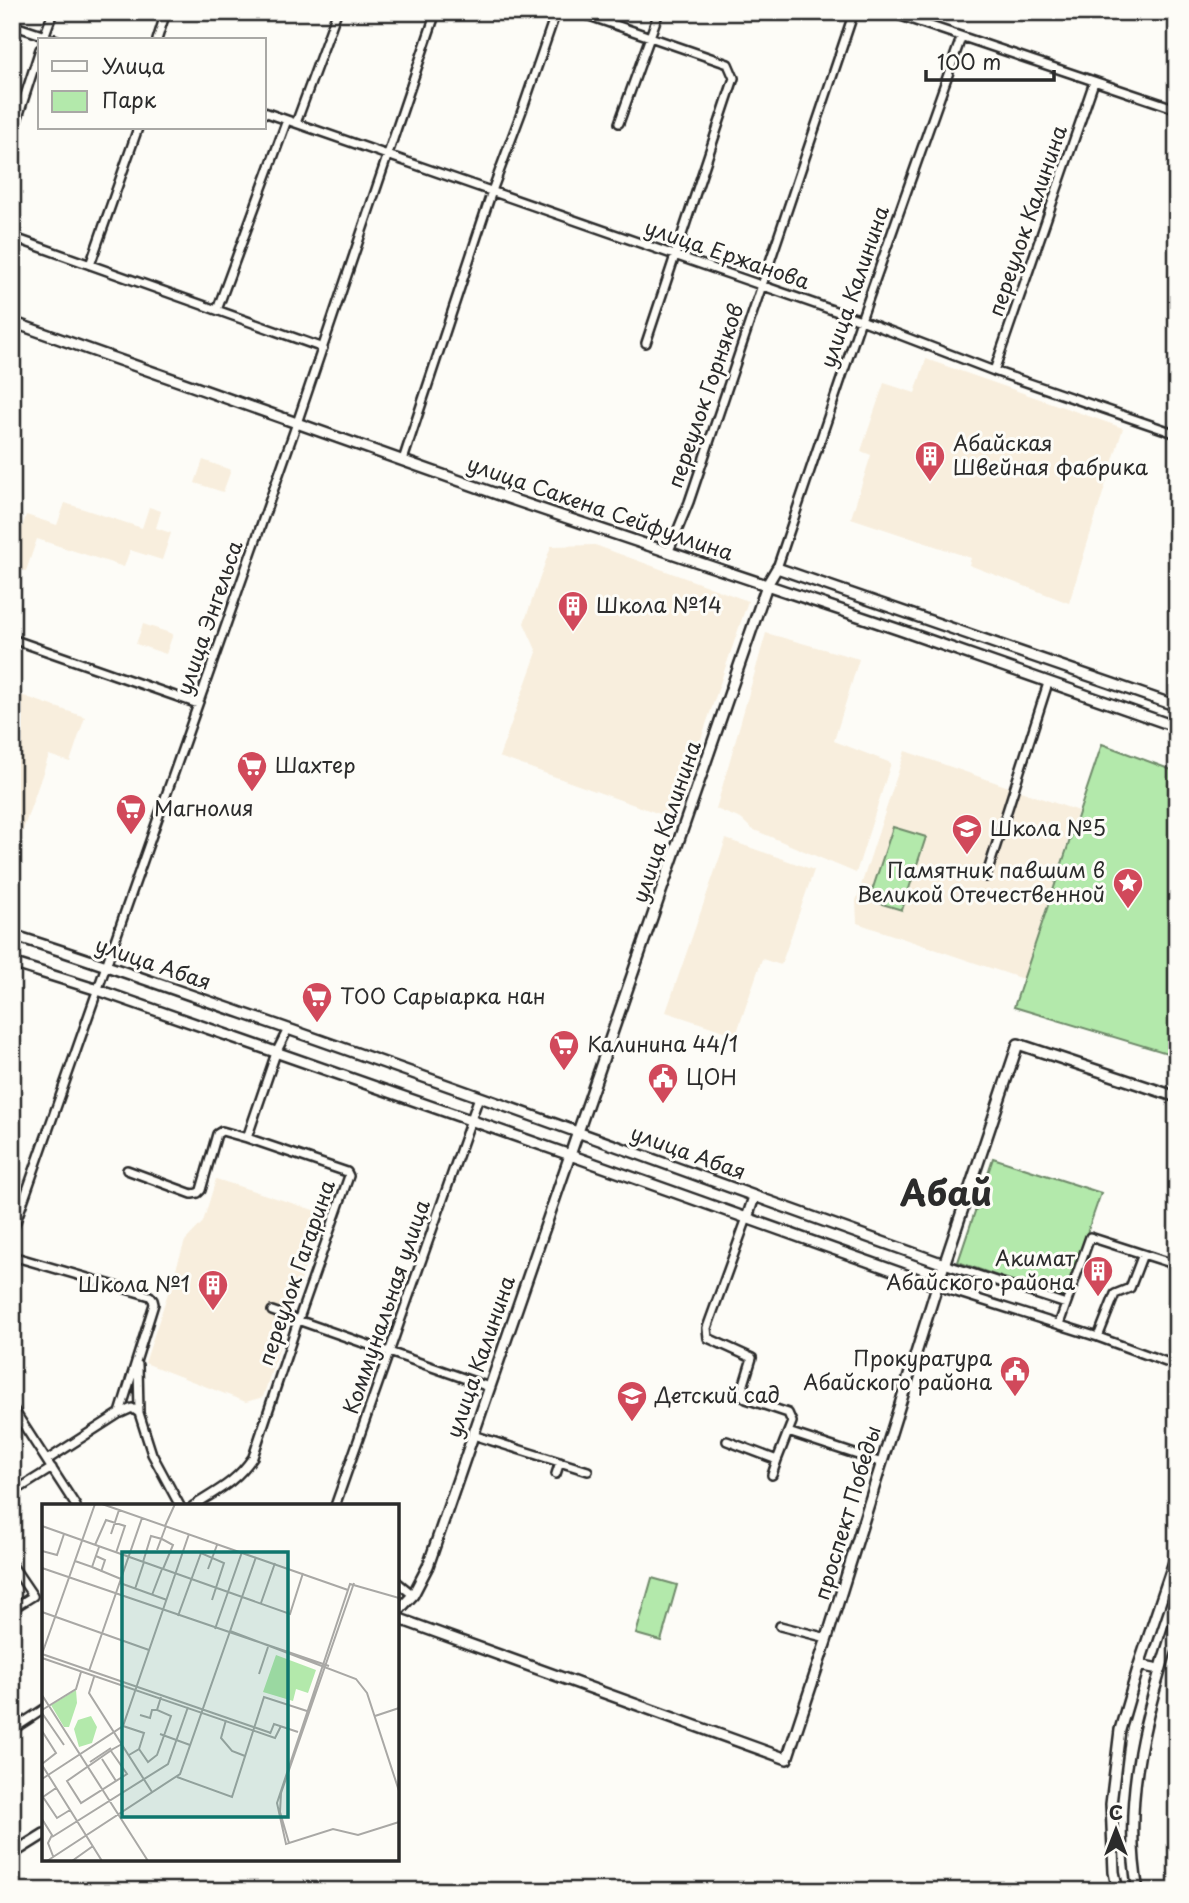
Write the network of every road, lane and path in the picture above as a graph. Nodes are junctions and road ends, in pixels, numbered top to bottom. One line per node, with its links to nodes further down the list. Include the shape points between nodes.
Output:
1 (53, 12): 13 (street)
2 (166, 12): 14 (street)
3 (337, 12): 20 (street)
4 (436, 12): 24 (street, улица Энгельса)
5 (556, 12): 25 (street)
6 (578, 12): 11 (street)
7 (659, 12): 11 (street)
8 (854, 12): 29 (street, переулок Горняков)
9 (889, 12): 12 (street)
10 (12, 25): 13 (street)
11 (651, 37): 21 (street); 27 (street, via 728,64 734,78)
12 (961, 37): 16 (street); 31 (street, улица Калинина)
13 (44, 38)
14 (158, 38)
15 (38, 55): 23 (street)
16 (1094, 82): 17 (street); 35 (street, переулок Калинина)
17 (1177, 109)
18 (266, 113): 19 (street, улица Ержанова)
19 (287, 120): 20 (street, улица Ержанова); 30 (street)
20 (296, 122): 24 (street, улица Ержанова)
21 (619, 123)
22 (137, 130): 28 (street)
23 (12, 136)
24 (389, 155): 25 (street, улица Ержанова); 34 (street, улица Энгельса)
25 (492, 191): 27 (street, улица Ержанова); 38 (street)
26 (12, 237): 28 (street)
27 (675, 255): 29 (street, улица Ержанова); 33 (street)
28 (90, 265): 30 (street)
29 (762, 286): 31 (street, улица Ержанова); 39 (street, переулок Горняков)
30 (217, 310): 34 (street)
31 (861, 320): 35 (street, улица Ержанова); 40 (street, улица Калинина)
32 (12, 322): 36 (street, улица Сакена Сейфуллина)
33 (646, 343)
34 (323, 348): 36 (street, улица Энгельса)
35 (994, 370): 37 (street, улица Ержанова)
36 (297, 423): 38 (street, улица Сакена Сейфуллина); 44 (street, улица Энгельса)
37 (1177, 434)
38 (403, 460): 39 (street, улица Сакена Сейфуллина)
39 (669, 551): 41 (street, улица Сакена Сейфуллина)
40 (777, 568): 41 (street, улица Калинина); 45 (street)
41 (767, 585): 43 (street, улица Сакена Сейфуллина); 57 (street, улица Калинина)
42 (12, 639): 44 (street)
43 (1048, 683): 46 (street, улица Сакена Сейфуллина); 47 (street)
44 (198, 704): 50 (street, улица Энгельса)
45 (1177, 706)
46 (1177, 727)
47 (986, 877)
48 (12, 935): 50 (street, улица Абая)
49 (12, 963): 51 (street, улица Абая)
50 (106, 966): 51 (street, улица Энгельса); 52 (street, улица Абая)
51 (98, 990): 53 (street, улица Абая); 63 (street, улица Энгельса)
52 (288, 1029): 53 (street); 54 (street, улица Абая)
53 (276, 1053): 56 (street, улица Абая); 58 (street)
54 (480, 1097): 56 (street, Коммунальная улица); 57 (street, улица Абая)
55 (1177, 1097): 66 (street, проспект Победы, via 1018,1044)
56 (471, 1121): 59 (street, улица Абая); 74 (street, Коммунальная улица)
57 (578, 1131): 59 (street, улица Калинина); 61 (street, улица Абая)
58 (247, 1138): 60 (street, via 222,1131 217,1134 198,1194); 71 (street, переулок Гагарина, via 348,1174)
59 (570, 1154): 62 (street, улица Абая); 77 (street, улица Калинина)
60 (127, 1170)
61 (754, 1197): 62 (street, улица Абая); 66 (street)
62 (747, 1218): 68 (street); 81 (street, via 707,1334 752,1358 741,1394 788,1413 792,1422)
63 (12, 1233)
64 (1143, 1254): 67 (street); 69 (street, via 1090,1237); 73 (street, via 1130,1288 1115,1294)
65 (12, 1256): 75 (street, via 150,1296 154,1304)
66 (944, 1264): 68 (street, проспект Победы); 69 (street)
67 (1177, 1265)
68 (937, 1286): 72 (street); 87 (street, проспект Победы)
69 (1066, 1304): 72 (street)
70 (272, 1311): 71 (street)
71 (298, 1321): 74 (street); 95 (street, переулок Гагарина, via 253,1457 242,1473)
72 (1059, 1324): 73 (street)
73 (1098, 1337): 76 (street)
74 (389, 1352): 77 (street); 96 (street, Коммунальная улица)
75 (138, 1357): 79 (street); 80 (street)
76 (1177, 1366)
77 (489, 1387): 82 (street, улица Калинина)
78 (12, 1407): 84 (street)
79 (120, 1413): 80 (street, via 132,1408); 84 (street)
80 (139, 1413): 94 (street, via 152,1454)
81 (788, 1432): 85 (street); 87 (street)
82 (473, 1435): 86 (street); 100 (street, улица Калинина)
83 (727, 1441): 85 (street)
84 (47, 1460): 88 (street)
85 (777, 1460): 91 (street)
86 (560, 1462): 89 (street); 90 (street)
87 (882, 1463): 106 (street, проспект Победы)
88 (52, 1468): 92 (street); 93 (street)
89 (588, 1471)
90 (556, 1474)
91 (772, 1475)
92 (12, 1493)
93 (75, 1504)
94 (179, 1504)
95 (196, 1504)
96 (336, 1504)
97 (1177, 1553): 107 (street)
98 (12, 1565): 101 (street, via 33,1596)
99 (399, 1584): 100 (street)
100 (414, 1595): 102 (street, улица Калинина)
101 (12, 1609)
102 (399, 1610)
103 (1177, 1618): 108 (street)
104 (399, 1619): 106 (street, проспект Победы, via 787,1759)
105 (780, 1626): 106 (street)
106 (827, 1638)
107 (1139, 1665): 108 (street); 113 (street, via 1120,1730 1111,1804)
108 (1159, 1669): 114 (street, via 1142,1734 1132,1808)
109 (42, 1710): 110 (street)
110 (12, 1730)
111 (42, 1836): 112 (street)
112 (12, 1854)
113 (1118, 1891)
114 (1138, 1891)

